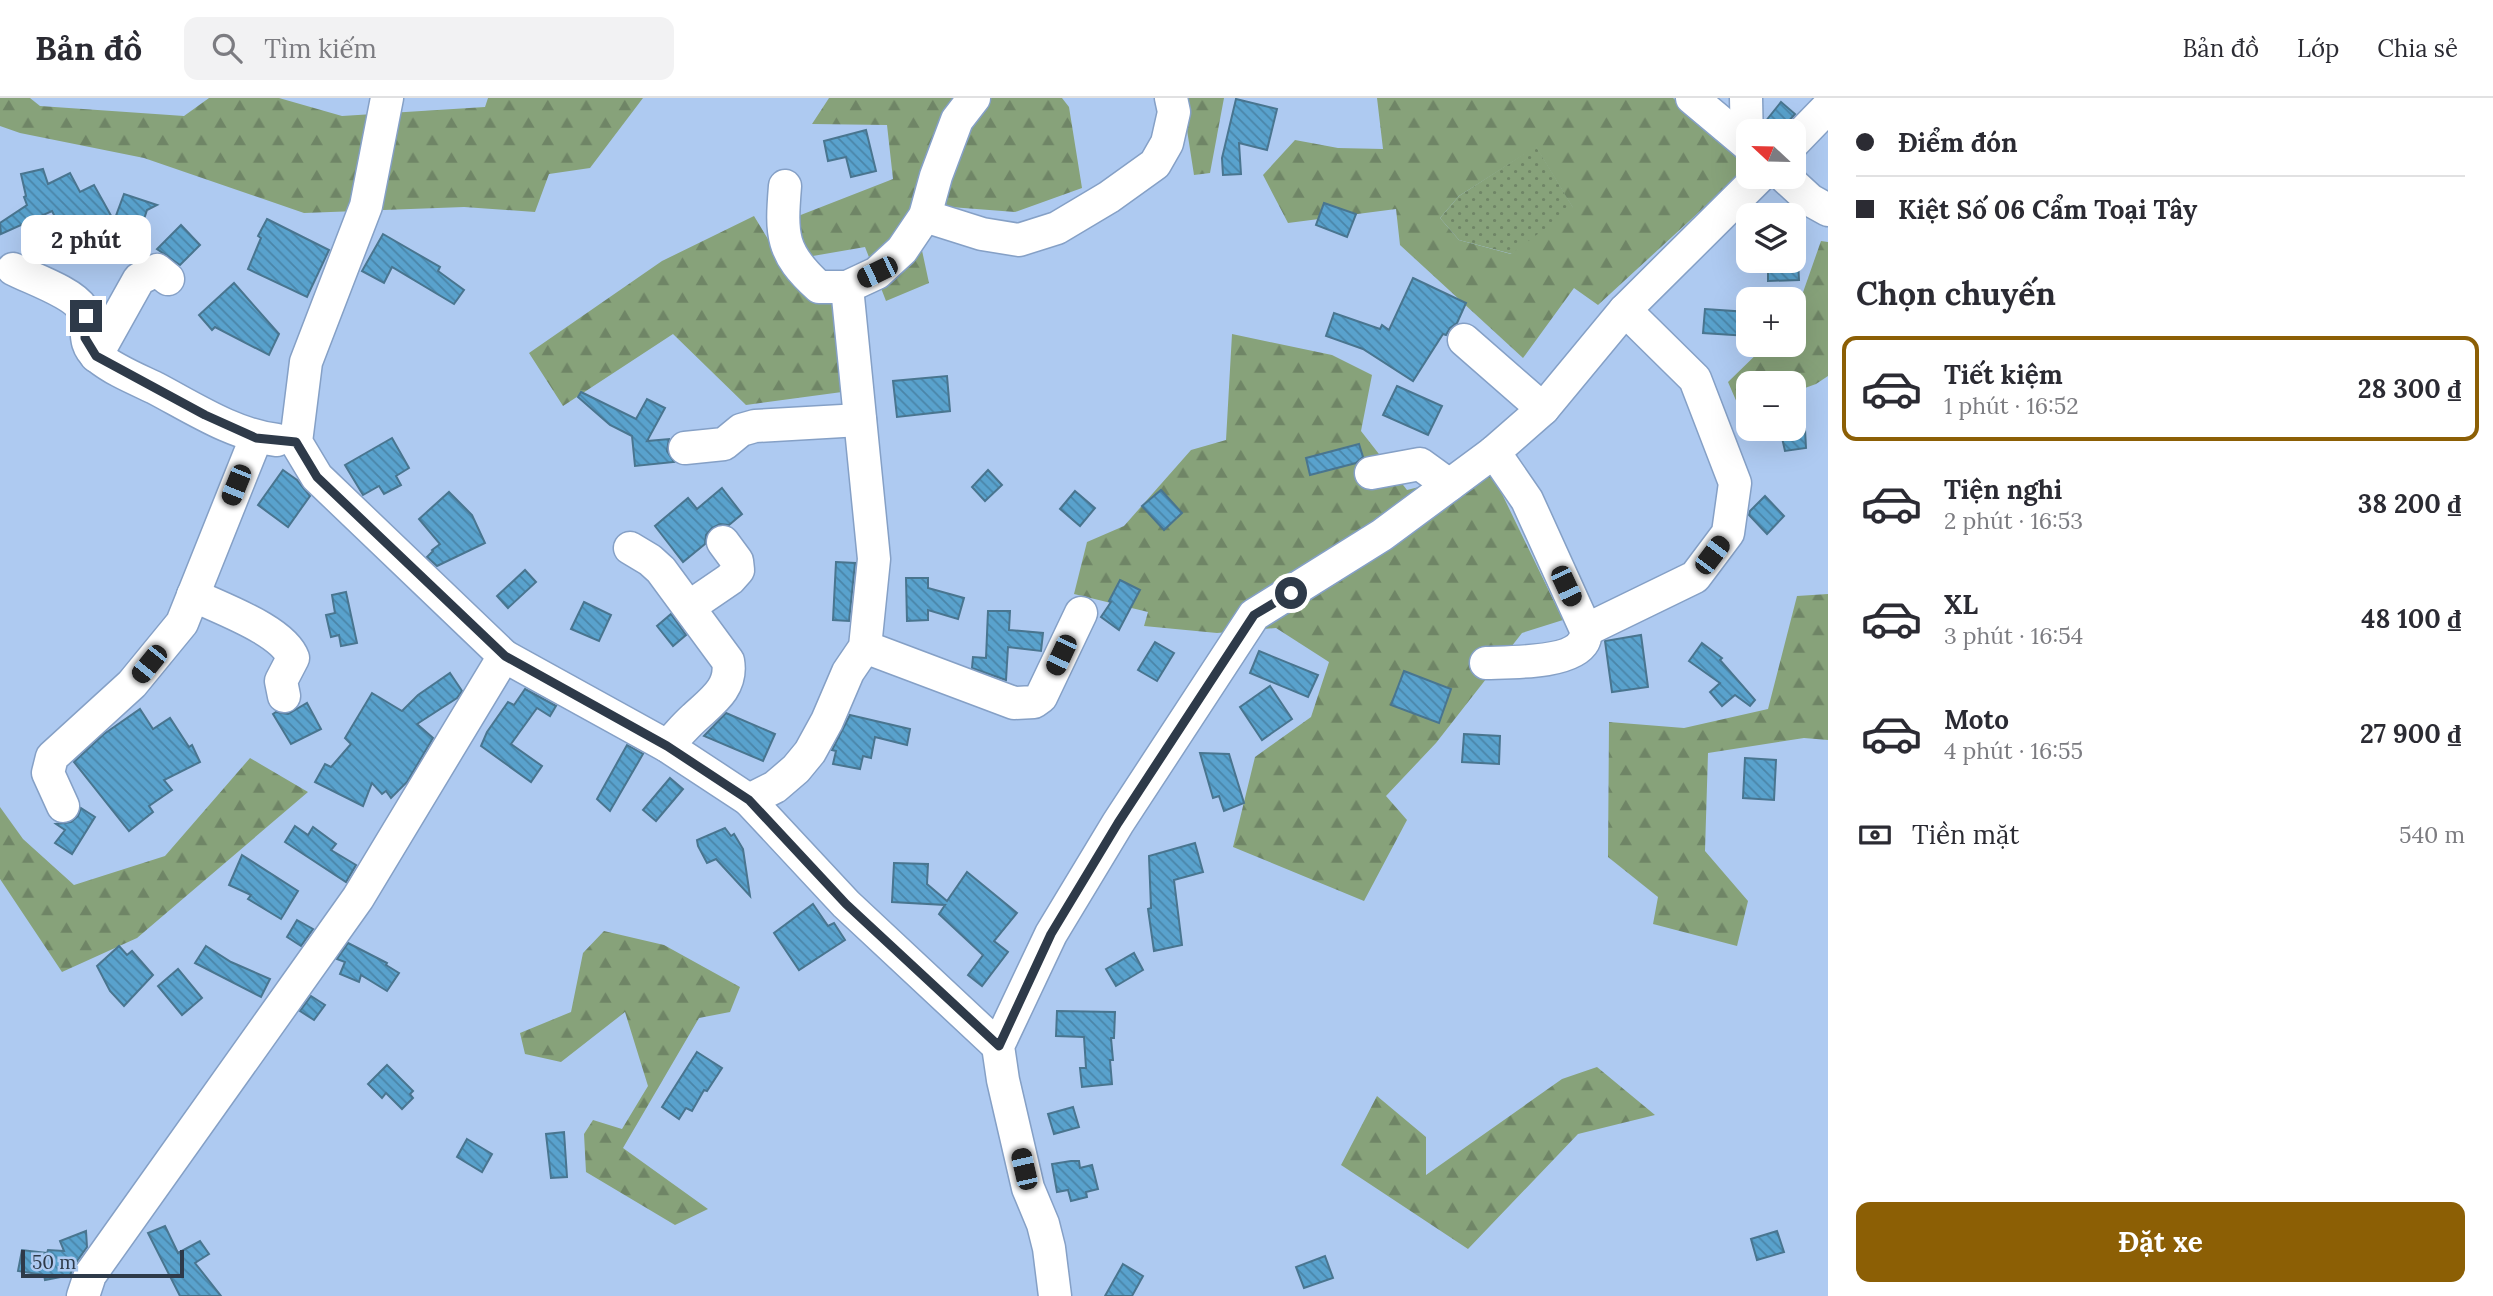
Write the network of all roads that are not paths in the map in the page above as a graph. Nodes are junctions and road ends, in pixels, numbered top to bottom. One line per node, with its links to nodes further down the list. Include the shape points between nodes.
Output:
1 (387, 98): 24 (street, via 366,206 306,362)
2 (1171, 98): 14 (street, via 1174,112 1167,143 1155,164 1057,228 1019,240)
3 (1692, 98): 9 (street)
4 (1746, 98): 7 (street)
5 (962, 105): 14 (street)
6 (1828, 107): 8 (street)
7 (1747, 119)
8 (1806, 130)
9 (1736, 134)
10 (785, 186): 17 (street, via 786,249 819,287)
11 (1747, 189): 18 (street)
12 (1798, 189): 13 (street)
13 (1828, 209)
14 (925, 216): 17 (street, via 902,250 877,272)
15 (13, 270): 20 (street, via 82,307 85,338)
16 (168, 279): 20 (street, via 157,270 139,279)
17 (847, 287): 22 (street)
18 (1625, 310): 21 (street); 34 (street, via 1695,379 1735,484 1728,533 1695,577)
19 (1464, 340): 21 (street)
20 (96, 356): 23 (street)
21 (1543, 409): 26 (street)
22 (860, 420): 25 (street, via 755,426 741,430 724,444); 35 (street, via 874,559)
23 (256, 438): 24 (street); 31 (street)
24 (296, 442): 36 (street, via 317,477)
25 (685, 448)
26 (1494, 452): 28 (street); 34 (street, via 1527,500)
27 (1370, 473): 28 (street, via 1420,464)
28 (1449, 485): 42 (street, via 1382,535 1254,615 1051,934)
29 (723, 542): 32 (street, via 738,570)
30 (630, 548): 32 (street, via 662,570)
31 (193, 595): 38 (street, via 271,634 290,649 293,658 281,681); 41 (street, via 182,623 132,684 52,757 48,773)
32 (689, 607): 39 (street, via 730,670 718,697)
33 (1081, 613): 35 (street, via 1041,697 1034,702 1014,703)
34 (1587, 630): 37 (street, via 1584,641 1570,654)
35 (865, 647): 40 (street, via 810,752 775,787)
36 (505, 656): 39 (street); 43 (street, via 358,898 90,1275)
37 (1486, 663)
38 (284, 696)
39 (667, 746): 40 (street)
40 (749, 800): 42 (street, via 846,904)
41 (63, 806)
42 (999, 1046): 44 (street, via 1028,1188 1049,1248)
43 (83, 1296)
44 (1055, 1296)

